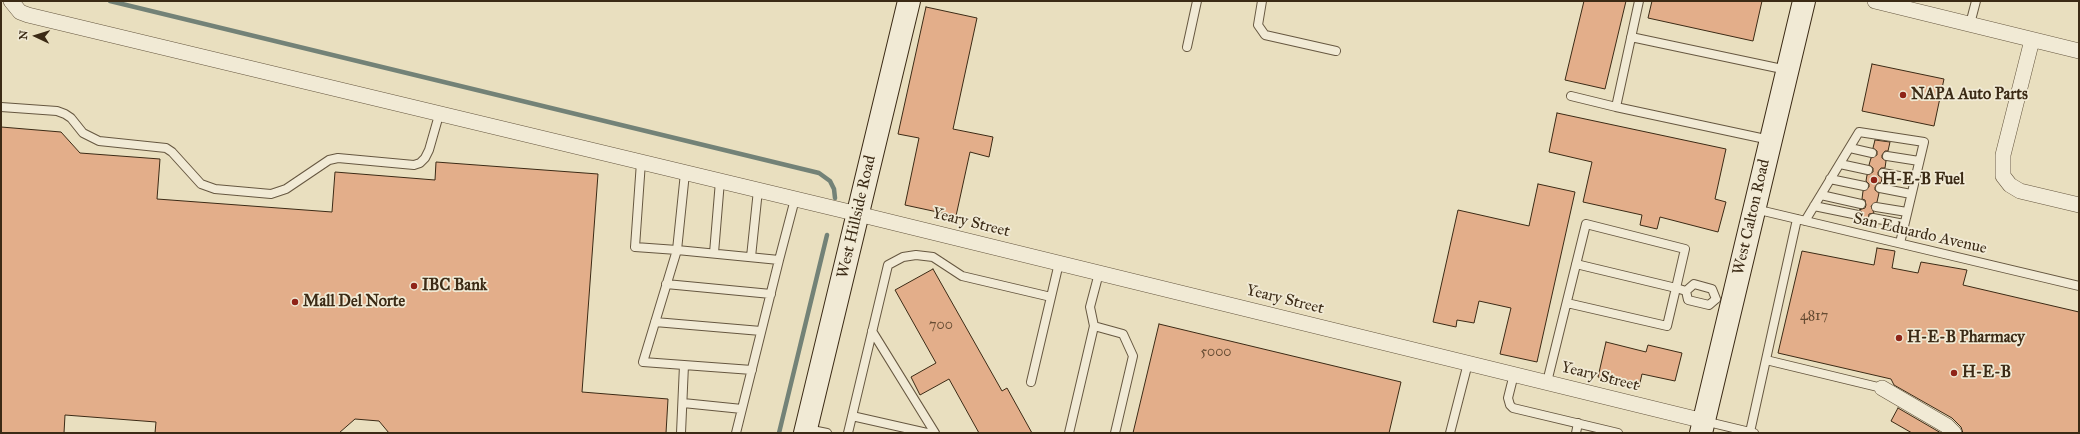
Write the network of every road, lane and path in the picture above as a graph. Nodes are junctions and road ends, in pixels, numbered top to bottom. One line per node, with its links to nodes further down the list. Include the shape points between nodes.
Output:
1 (11, 1): 19 (street, Yeary Street, via 20,12 28,15)
2 (909, 1): 45 (street, West Hillside Road)
3 (1197, 1): 12 (lane)
4 (1262, 1): 13 (lane, via 1258,25 1265,35)
5 (1639, 1): 10 (lane)
6 (1804, 1): 15 (street, West Calton Road)
7 (1875, 1): 9 (street)
8 (1976, 1): 9 (lane)
9 (1970, 24): 11 (street)
10 (1631, 37): 15 (lane); 18 (lane)
11 (2032, 40): 14 (street); 40 (street, via 2003,155 2003,176 2010,185 2020,191)
12 (1187, 47)
13 (1336, 51)
14 (2079, 51)
15 (1787, 70): 20 (street, West Calton Road)
16 (1571, 96): 18 (lane)
17 (1, 107): 19 (lane, via 57,111 71,118 83,133 99,141 166,148 201,184 215,189 272,194 286,189 329,160 338,158 414,165 420,163 429,150)
18 (1616, 107): 20 (lane)
19 (439, 115): 24 (street, Yeary Street)
20 (1770, 140): 43 (street, West Calton Road)
21 (1850, 148): 22 (lane); 25 (lane, via 1859,132 1924,142); 26 (lane)
22 (1872, 153)
23 (1887, 156): 25 (lane)
24 (641, 162): 28 (street, Yeary Street); 51 (lane, via 635,247)
25 (1919, 162): 31 (lane)
26 (1840, 164): 27 (lane); 30 (lane)
27 (1868, 170)
28 (685, 173): 32 (street, Yeary Street); 51 (lane)
29 (1883, 173): 31 (lane)
30 (1830, 179): 33 (lane); 37 (lane)
31 (1915, 179): 36 (lane)
32 (720, 181): 35 (street, Yeary Street); 52 (lane)
33 (1864, 186)
34 (1880, 188): 36 (lane)
35 (758, 190): 38 (street, Yeary Street); 53 (lane)
36 (1911, 194): 44 (lane)
37 (1821, 195): 39 (lane); 41 (lane)
38 (795, 199): 45 (street, Yeary Street); 54 (lane)
39 (1861, 204)
40 (2079, 205)
41 (1814, 206): 46 (lane); 48 (lane)
42 (1876, 207): 44 (lane)
43 (1754, 209): 48 (lane, San Eduardo Avenue); 64 (street, West Calton Road)
44 (1907, 212): 49 (lane)
45 (858, 214): 55 (street, Yeary Street); 83 (street, West Hillside Road)
46 (1858, 215)
47 (1873, 218): 49 (lane)
48 (1801, 220): 50 (lane, San Eduardo Avenue); 70 (lane)
49 (1904, 224): 50 (lane)
50 (1900, 243): 59 (lane, San Eduardo Avenue)
51 (677, 250): 52 (lane); 58 (lane)
52 (714, 254): 53 (lane)
53 (751, 257): 54 (lane)
54 (779, 260): 62 (lane)
55 (1060, 263): 57 (street, Yeary Street); 63 (lane)
56 (1576, 264): 60 (lane); 60 (lane, via 1586,224 1685,249); 65 (lane)
57 (1099, 273): 67 (lane, via 1090,307); 71 (street, Yeary Street)
58 (666, 284): 62 (lane); 66 (lane)
59 (2079, 286)
60 (1676, 288): 61 (lane); 65 (lane, via 1667,326)
61 (1686, 290): 64 (lane, via 1694,284 1712,289); 64 (lane, via 1688,300 1709,305)
62 (771, 294): 68 (lane)
63 (1051, 297): 69 (lane, via 962,276 933,257 903,257 888,265); 75 (lane)
64 (1724, 301): 82 (street, West Calton Road)
65 (1567, 303): 76 (lane)
66 (655, 322): 68 (lane); 72 (lane, via 643,362)
67 (1094, 326): 90 (lane); 91 (lane, via 1123,334 1133,356)
68 (761, 331): 73 (lane)
69 (872, 331): 80 (lane); 89 (lane)
70 (1766, 360): 77 (lane); 84 (lane)
71 (1468, 363): 74 (street, Yeary Street); 92 (lane)
72 (684, 365): 73 (lane); 78 (lane)
73 (752, 370): 79 (lane)
74 (1514, 374): 76 (street, Yeary Street); 81 (lane, via 1508,398 1513,408)
75 (1031, 382)
76 (1547, 382): 82 (street, Yeary Street)
77 (1882, 388): 95 (street, via 1947,426)
78 (683, 403): 79 (lane); 85 (lane)
79 (742, 409): 86 (lane)
80 (852, 416): 87 (lane); 88 (lane)
81 (1578, 423): 93 (lane); 94 (lane)
82 (1703, 427): 84 (lane)
83 (813, 432)
84 (1752, 432)
85 (681, 433)
86 (736, 433)
87 (848, 433)
88 (927, 433)
89 (935, 433)
90 (1069, 433)
91 (1115, 433)
92 (1450, 433)
93 (1576, 433)
94 (1618, 433)
95 (1954, 433)

